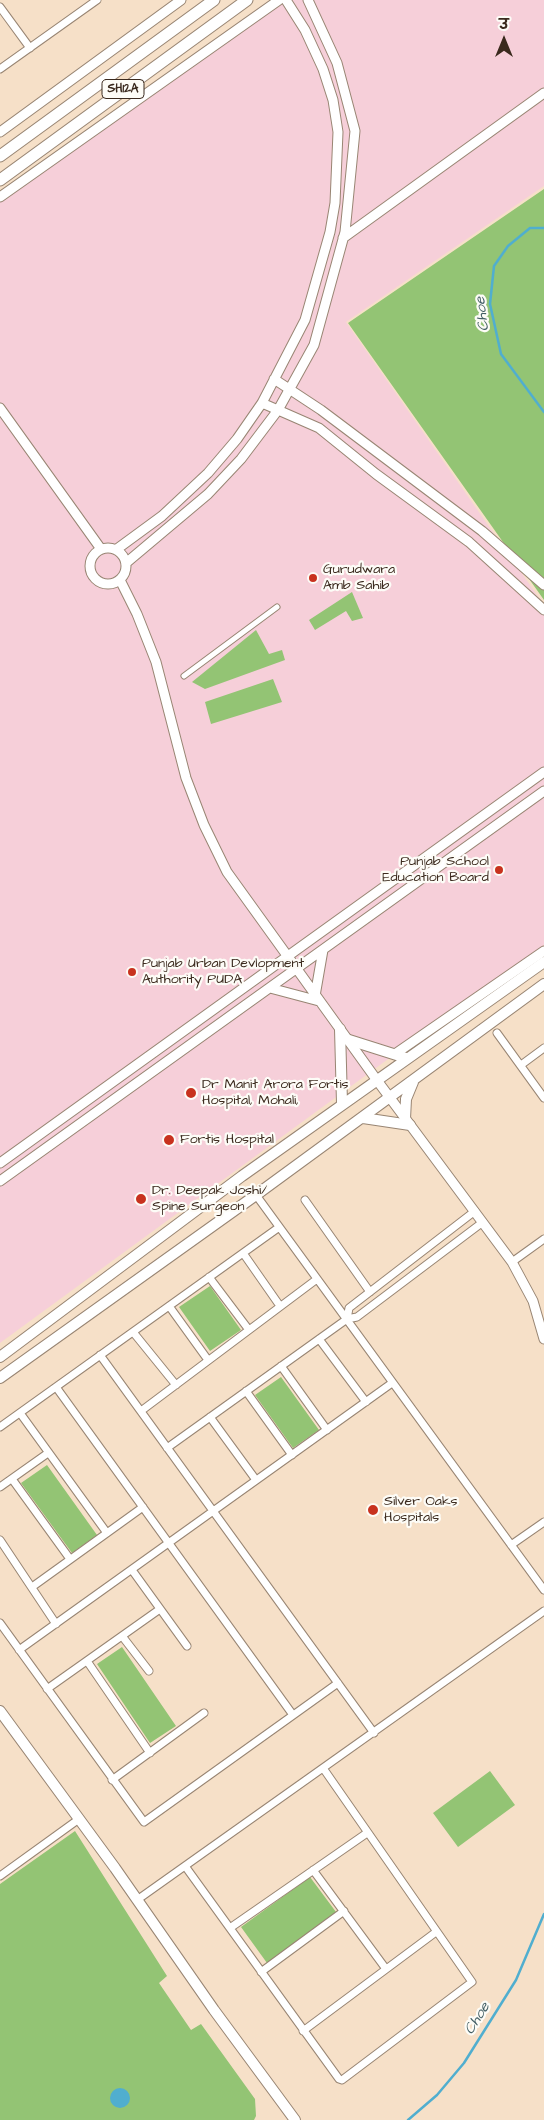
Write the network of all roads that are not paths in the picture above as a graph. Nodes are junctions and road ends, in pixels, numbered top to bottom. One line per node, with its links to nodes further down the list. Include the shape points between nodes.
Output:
1 (96, 0): 9 (street)
2 (180, 0): 12 (street)
3 (214, 0): 13 (main road, SH12A)
4 (247, 0): 14 (main road, SH12A)
5 (279, 0): 15 (street)
6 (286, 0): 17 (street, via 305,30 323,69 338,132 335,203 330,232 305,320)
7 (308, 0): 16 (street, via 337,63 354,131 349,208)
8 (0, 7): 9 (street)
9 (30, 48): 10 (street)
10 (0, 69)
11 (544, 93): 16 (street)
12 (0, 132)
13 (0, 156)
14 (0, 180)
15 (0, 197)
16 (343, 238): 18 (street, via 314,345)
17 (274, 379): 18 (street); 19 (street)
18 (290, 390): 21 (street); 26 (street, via 482,531)
19 (262, 403): 21 (street); 23 (street, via 208,473 162,516)
20 (0, 408): 22 (street)
21 (278, 410): 24 (street, via 241,459 208,494); 28 (street, via 319,428 469,542)
22 (101, 549): 23 (street); 25 (street, via 90,562 94,578 110,584)
23 (117, 550): 24 (street, via 124,555)
24 (126, 563): 25 (street, via 125,574)
25 (120, 580): 38 (street, via 156,662 186,778 204,826 228,872)
26 (544, 585)
27 (277, 607): 29 (street)
28 (544, 610)
29 (184, 676)
30 (544, 772): 32 (street)
31 (544, 791): 33 (street)
32 (505, 801): 33 (street); 34 (street)
33 (514, 812): 35 (street)
34 (419, 862): 35 (street); 38 (street)
35 (427, 874): 36 (street)
36 (323, 950): 40 (street); 43 (street)
37 (544, 951): 48 (street)
38 (287, 957): 40 (street); 58 (street)
39 (544, 962): 49 (main road)
40 (296, 969): 42 (street); 43 (street)
41 (544, 984): 52 (main road)
42 (270, 988): 43 (street); 59 (street)
43 (317, 998): 44 (street)
44 (340, 1029): 46 (street); 55 (main road)
45 (497, 1033): 50 (street)
46 (346, 1039): 48 (main road); 51 (street)
47 (544, 1048): 50 (street)
48 (395, 1054): 49 (main road)
49 (406, 1058): 51 (main road)
50 (520, 1065): 54 (street)
51 (376, 1079): 53 (street); 55 (main road)
52 (415, 1079): 53 (main road); 57 (main road, via 407,1095)
53 (390, 1098): 56 (main road); 57 (street)
54 (544, 1098)
55 (342, 1103): 80 (main road)
56 (363, 1118): 57 (main road); 60 (main road)
57 (407, 1122): 62 (street)
58 (0, 1163)
59 (0, 1181)
60 (256, 1195): 64 (street); 83 (main road)
61 (305, 1200): 70 (street)
62 (475, 1212): 63 (street); 70 (street)
63 (483, 1222): 67 (street); 74 (street, via 357,1317)
64 (278, 1228): 66 (street); 69 (street)
65 (544, 1239): 67 (street)
66 (243, 1253): 68 (street); 72 (street)
67 (512, 1262): 73 (street)
68 (209, 1277): 71 (street); 75 (street)
69 (317, 1279): 72 (street); 74 (street)
70 (370, 1292): 74 (street, via 349,1308)
71 (169, 1306): 76 (street); 81 (street)
72 (280, 1306): 75 (street)
73 (542, 1318): 77 (street)
74 (347, 1319): 78 (street); 84 (street)
75 (249, 1330): 81 (street)
76 (134, 1332): 79 (street); 85 (street)
77 (544, 1338)
78 (320, 1339): 82 (street); 88 (street)
79 (100, 1355): 86 (street); 89 (street)
80 (0, 1357)
81 (208, 1360): 85 (street)
82 (281, 1366): 87 (street); 93 (street)
83 (0, 1378)
84 (392, 1383): 88 (street); 106 (street)
85 (176, 1384): 89 (street)
86 (56, 1387): 90 (street); 100 (street)
87 (246, 1391): 91 (street); 96 (street)
88 (366, 1402): 93 (street)
89 (141, 1411): 94 (street)
90 (20, 1413): 92 (street); 95 (street)
91 (210, 1417): 94 (street); 98 (street)
92 (0, 1427)
93 (327, 1430): 96 (street)
94 (167, 1448): 101 (street)
95 (48, 1452): 97 (street); 103 (street)
96 (292, 1455): 98 (street)
97 (12, 1479): 99 (street); 107 (street)
98 (256, 1480): 101 (street)
99 (0, 1487)
100 (143, 1507): 103 (street); 105 (street)
101 (213, 1511): 105 (street); 120 (street)
102 (544, 1522): 106 (street)
103 (107, 1533): 107 (street)
104 (0, 1540): 109 (street)
105 (169, 1543): 108 (street); 124 (street)
106 (511, 1545): 110 (street)
107 (70, 1559): 109 (street)
108 (132, 1570): 111 (street); 114 (street)
109 (32, 1587): 114 (street)
110 (544, 1590)
111 (160, 1609): 115 (street); 116 (street)
112 (544, 1611): 125 (street)
113 (0, 1623): 117 (street)
114 (56, 1624): 117 (street)
115 (122, 1636): 118 (street); 119 (street)
116 (187, 1646)
117 (19, 1650): 121 (street)
118 (87, 1661): 121 (street); 126 (street)
119 (148, 1671)
120 (338, 1683): 124 (street); 125 (street)
121 (47, 1688): 128 (street)
122 (0, 1711): 129 (main road)
123 (204, 1713): 126 (street)
124 (293, 1715): 128 (street, via 145,1821)
125 (374, 1733): 127 (street)
126 (150, 1753): 128 (street)
127 (323, 1768): 130 (street); 131 (street)
128 (112, 1780)
129 (79, 1819): 133 (street); 134 (main road)
130 (367, 1833): 132 (street); 137 (street)
131 (186, 1866): 134 (street); 136 (street)
132 (313, 1870): 135 (street); 136 (street)
133 (0, 1876)
134 (138, 1900): 141 (main road)
135 (344, 1911): 138 (street); 139 (street)
136 (230, 1928): 139 (street)
137 (436, 1932): 138 (street); 140 (street, via 471,1984 342,2080)
138 (386, 1969): 140 (street)
139 (261, 1972): 140 (street)
140 (304, 2031)
141 (293, 2119)

